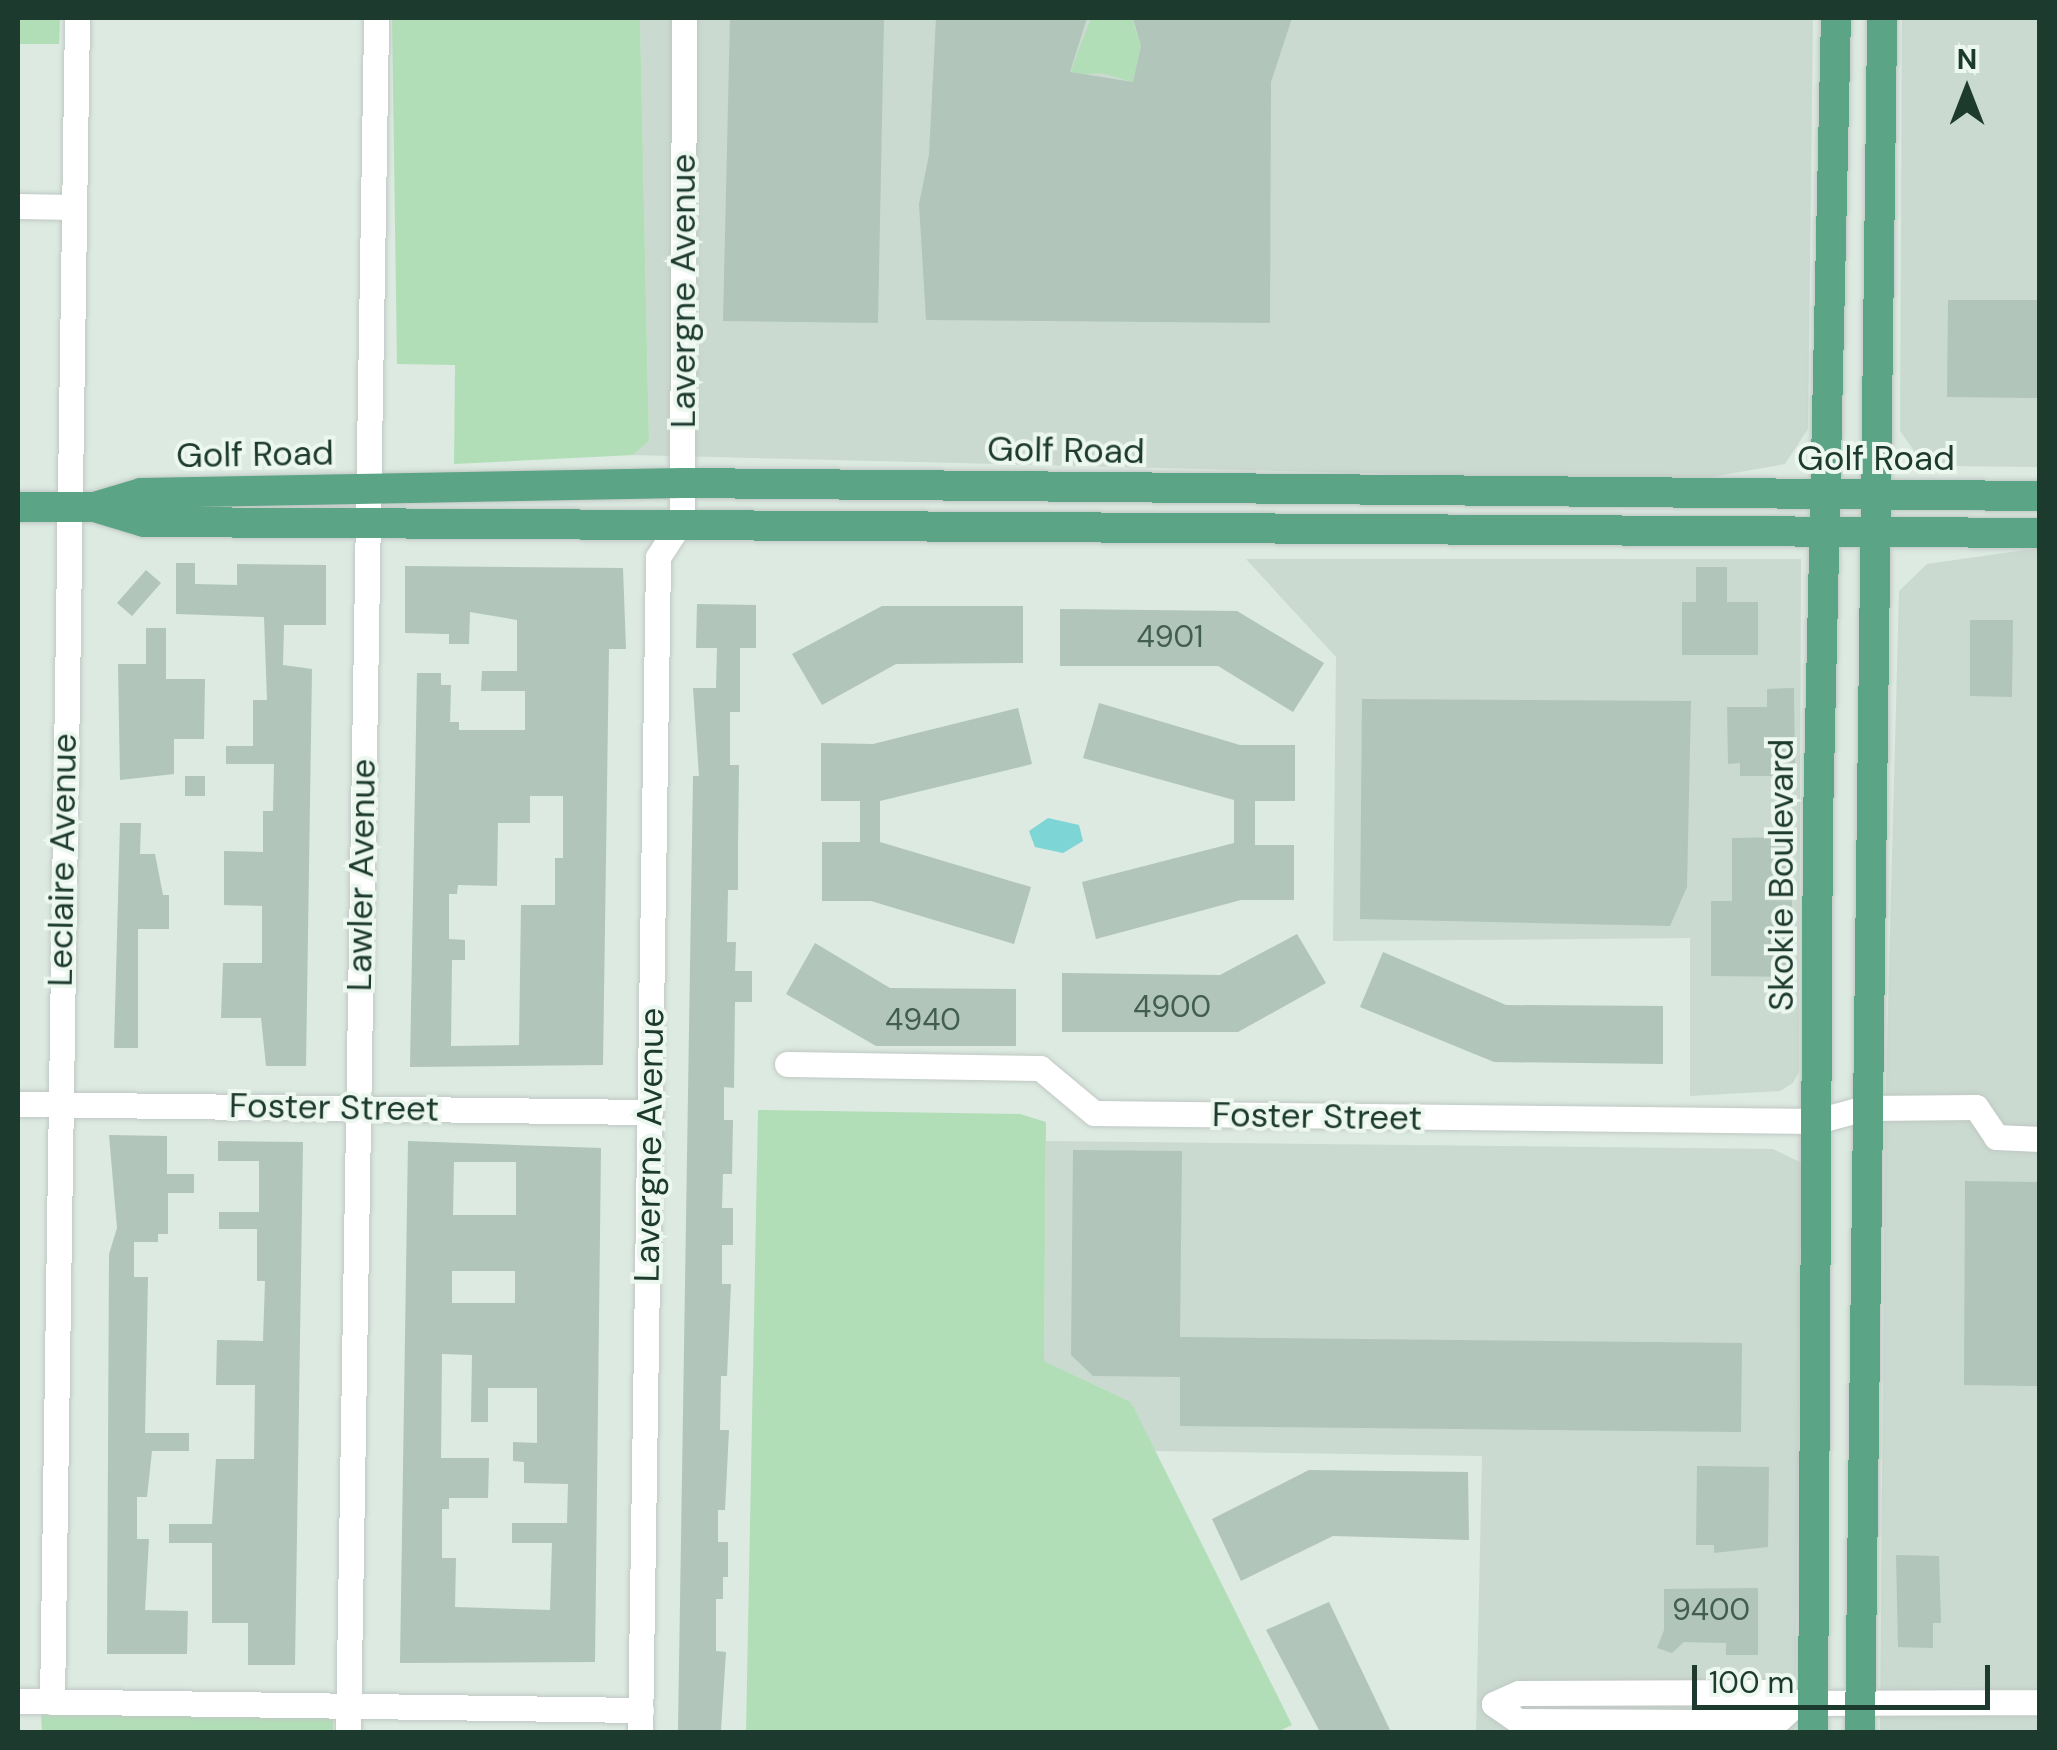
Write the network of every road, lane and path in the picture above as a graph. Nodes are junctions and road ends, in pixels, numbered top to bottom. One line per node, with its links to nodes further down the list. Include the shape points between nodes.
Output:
1 (77, 18): 7 (street, Leclaire Avenue)
2 (376, 18): 9 (street, Lawler Avenue)
3 (684, 18): 8 (street, Lavergne Avenue)
4 (1836, 18): 10 (main road, Skokie Boulevard)
5 (1882, 18): 11 (main road)
6 (18, 206): 7 (street)
7 (74, 207): 14 (street, Leclaire Avenue)
8 (682, 483): 9 (main road, Golf Road); 10 (main road, Golf Road); 15 (street, Lavergne Avenue)
9 (370, 490): 14 (main road, Golf Road, via 141,493); 17 (street, Lawler Avenue)
10 (1824, 496): 11 (main road, Golf Road); 18 (main road, Skokie Boulevard)
11 (1876, 496): 12 (main road, Golf Road); 20 (main road)
12 (2040, 496)
13 (18, 507): 14 (main road, Golf Road)
14 (82, 507): 17 (main road, Golf Road, via 144,522); 24 (street, Leclaire Avenue)
15 (682, 520): 16 (main road, Golf Road); 18 (main road, Golf Road); 21 (street)
16 (626, 521): 17 (main road, Golf Road); 21 (street)
17 (370, 522): 25 (street, Lawler Avenue)
18 (1823, 532): 20 (main road, Golf Road); 28 (main road, Skokie Boulevard)
19 (2040, 533): 20 (main road, Golf Road)
20 (1875, 534): 26 (main road)
21 (658, 557): 27 (street, Lavergne Avenue)
22 (787, 1064): 28 (street, Foster Street, via 1040,1068 1084,1110 1107,1114)
23 (18, 1104): 24 (street, Foster Street)
24 (58, 1104): 25 (street, Foster Street); 31 (street, Leclaire Avenue)
25 (357, 1106): 27 (street, Foster Street); 33 (street, Lawler Avenue)
26 (1865, 1108): 28 (street, Foster Street); 29 (street, Foster Street, via 1976,1108 1996,1137); 35 (main road)
27 (650, 1112): 36 (street, Lavergne Avenue)
28 (1817, 1121): 34 (main road, Skokie Boulevard)
29 (2040, 1139)
30 (18, 1702): 31 (street)
31 (52, 1702): 33 (street)
32 (2040, 1702): 35 (street)
33 (348, 1705): 36 (street); 37 (street, Lawler Avenue)
34 (1808, 1713): 34 (street, via 1774,1692 1520,1694 1494,1704 1518,1720 1776,1722); 35 (street)
35 (1860, 1718)
36 (640, 1721)
37 (348, 1732)

